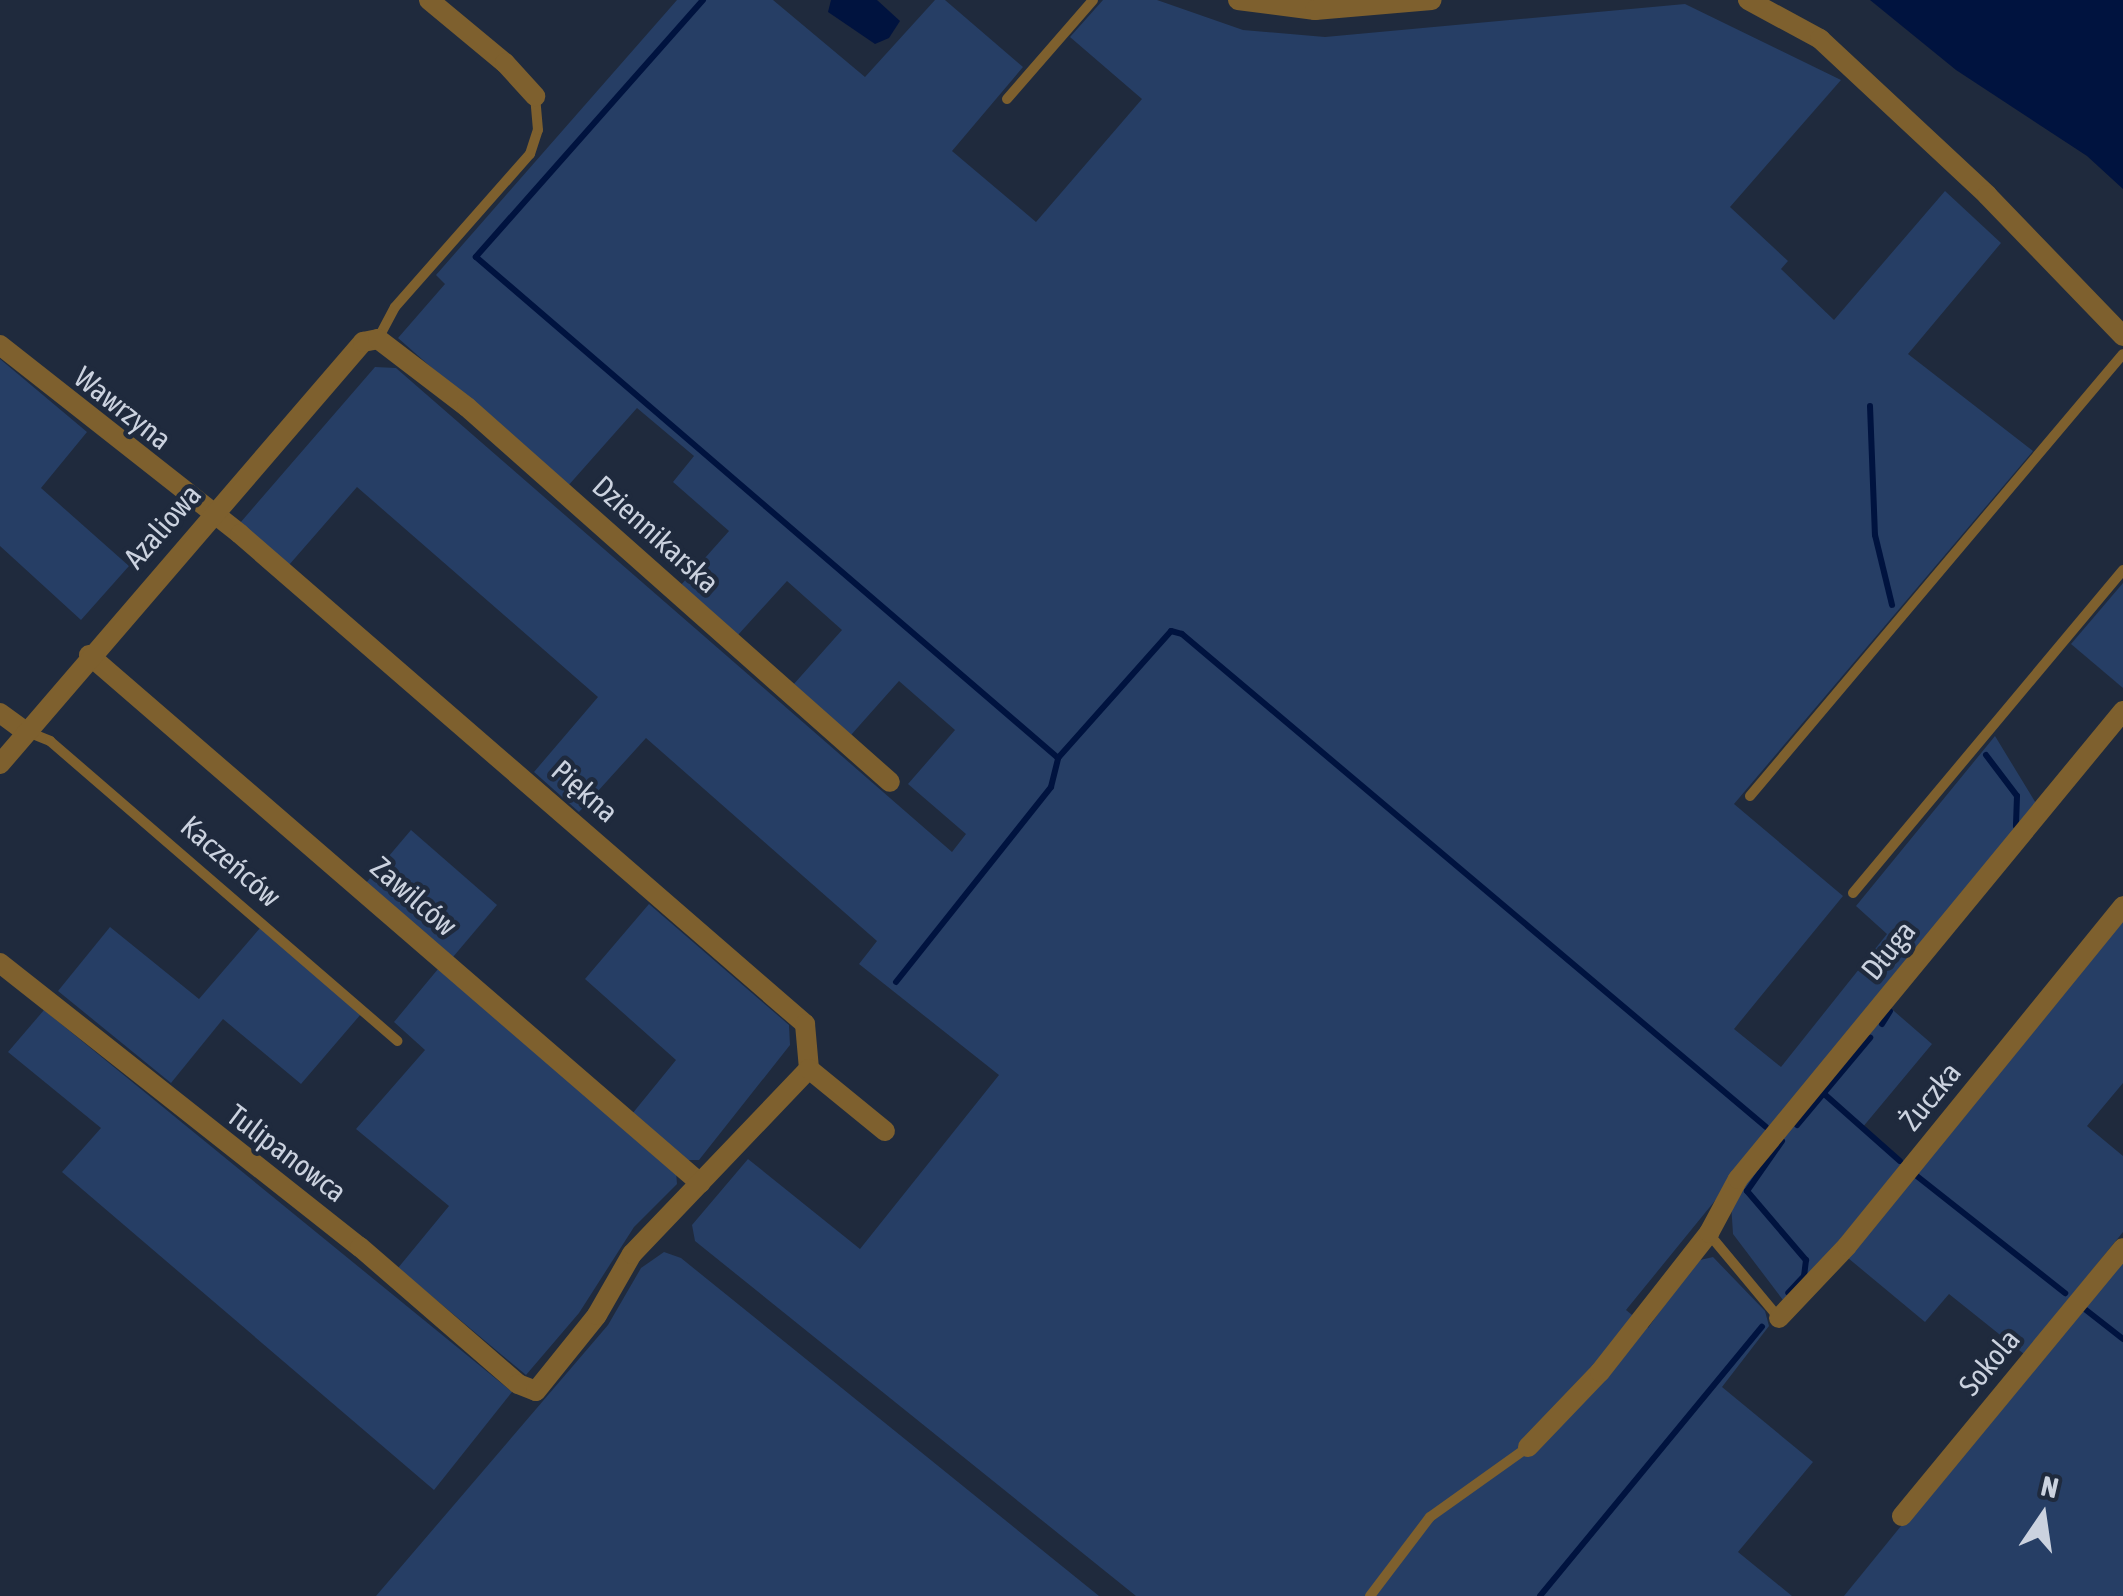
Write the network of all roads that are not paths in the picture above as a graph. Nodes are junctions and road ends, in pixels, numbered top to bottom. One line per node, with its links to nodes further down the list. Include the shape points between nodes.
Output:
1 (428, 0): 6 (street, via 506,63)
2 (1093, 0): 7 (lane)
3 (1238, 0): 4 (street, via 1315,10)
4 (1432, 0)
5 (1748, 0): 8 (street, via 1820,39 1987,195)
6 (535, 96): 9 (lane, via 538,130 530,154 386,319)
7 (1007, 100)
8 (2123, 336)
9 (378, 340): 12 (street, Azaliowa, via 363,342); 19 (street, Dziennikarska, via 468,407)
10 (0, 345): 12 (street, Wawrzyna)
11 (2123, 354): 20 (lane)
12 (213, 513): 14 (street, Azaliowa); 25 (street, Piękna, via 805,1024)
13 (2123, 570): 21 (lane)
14 (89, 655): 17 (street, Azaliowa); 27 (street, Zawilców)
15 (2123, 711): 28 (street, Długa, via 1738,1179)
16 (0, 714): 17 (street)
17 (23, 730): 18 (street, Azaliowa); 24 (lane, Kaczeńców, via 50,741)
18 (0, 764)
19 (890, 782)
20 (1750, 796)
21 (1853, 892)
22 (2123, 906): 30 (street, Żuczka, via 1847,1246)
23 (0, 962): 27 (street, Tulipanowca, via 360,1247 518,1384 536,1391 597,1315 632,1254)
24 (398, 1041)
25 (809, 1069): 26 (street); 27 (street)
26 (886, 1130)
27 (700, 1183)
28 (1709, 1233): 30 (lane); 31 (street, Długa, via 1600,1372)
29 (2123, 1248): 32 (street, Sokola)
30 (1779, 1318)
31 (1528, 1447): 33 (lane, via 1430,1516)
32 (1902, 1516)
33 (1370, 1596)

